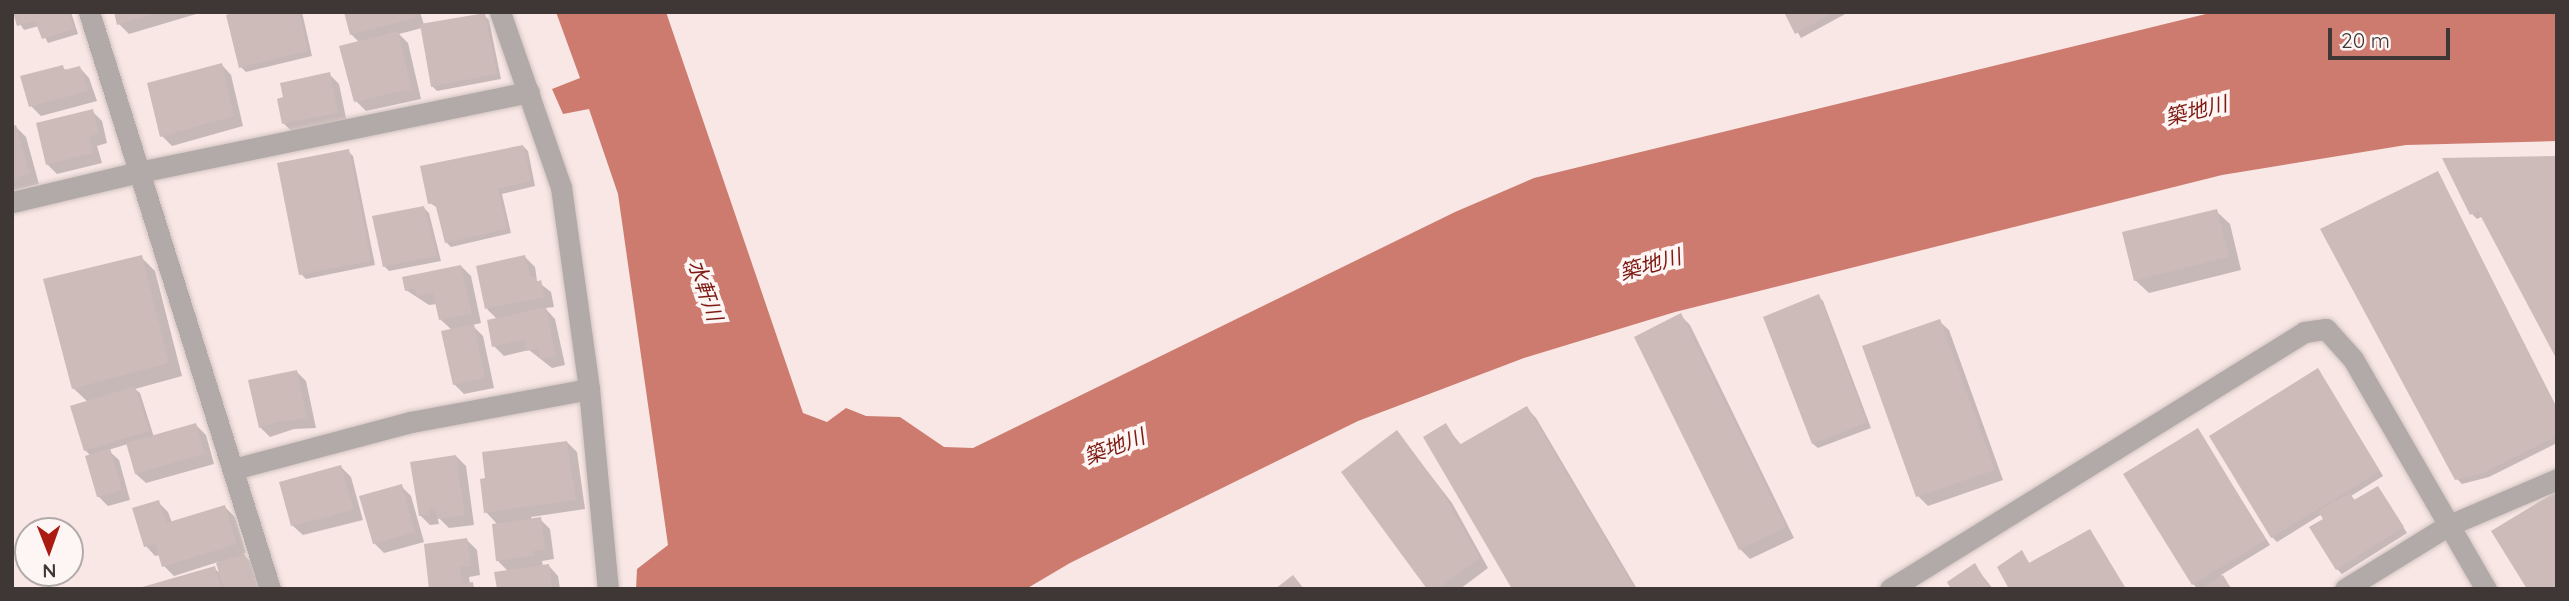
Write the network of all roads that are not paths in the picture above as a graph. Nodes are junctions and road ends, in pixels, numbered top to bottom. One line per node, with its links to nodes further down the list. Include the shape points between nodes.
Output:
1 (89, 12): 4 (street)
2 (500, 12): 3 (street)
3 (529, 92): 4 (street); 6 (street, via 561,187)
4 (139, 172): 5 (street); 7 (street)
5 (12, 202)
6 (589, 389): 7 (street, via 411,422); 11 (street)
7 (234, 469): 10 (street)
8 (2557, 478): 9 (street)
9 (2447, 526): 12 (street, via 2353,359 2326,329 2304,332); 13 (street); 14 (street)
10 (270, 589)
11 (608, 589)
12 (1890, 589)
13 (2345, 589)
14 (2486, 589)

